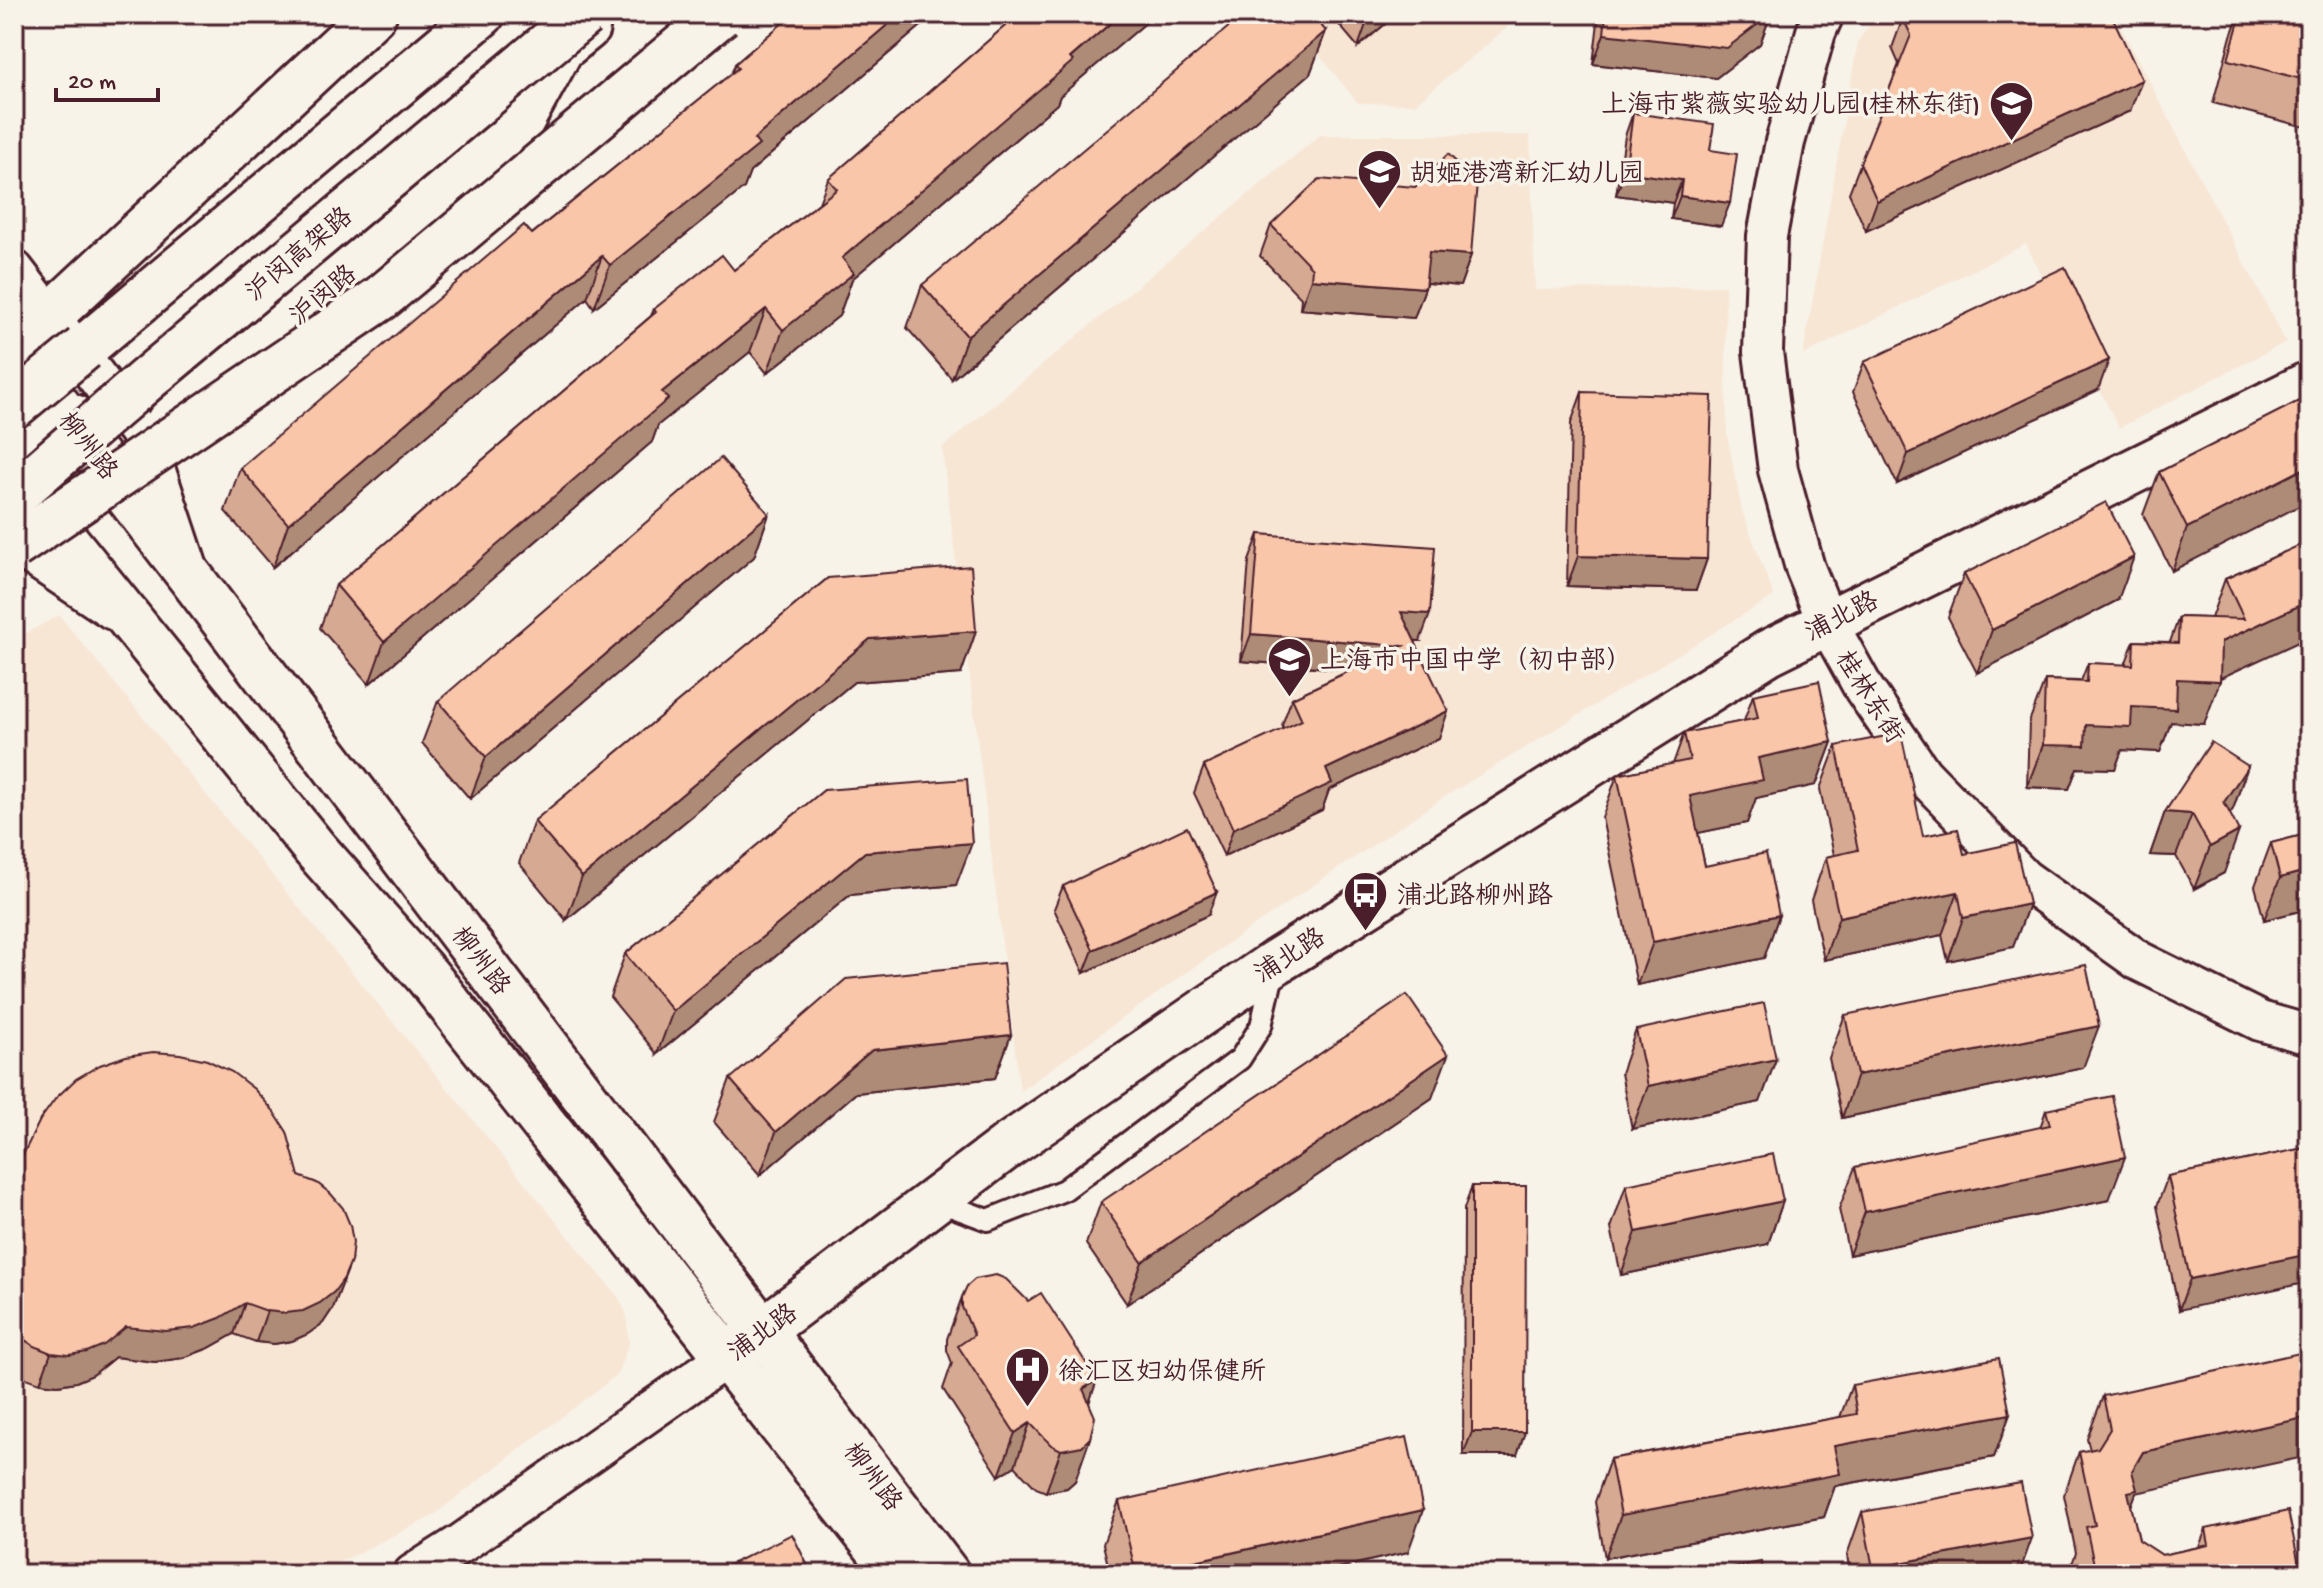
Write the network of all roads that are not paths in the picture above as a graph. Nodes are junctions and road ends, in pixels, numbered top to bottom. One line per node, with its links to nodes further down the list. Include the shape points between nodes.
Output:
1 (374, 14): 8 (main road)
2 (482, 14): 12 (main road, bridge)
3 (604, 14): 6 (main road, 沪闵路)
4 (721, 14): 19 (main road, bridge, via 381,298)
5 (1824, 14): 21 (street, 桂林东街, via 1785,142 1767,236 1763,352 1778,470 1805,568)
6 (572, 32): 11 (main road); 14 (main road, 沪闵路, via 515,133); 18 (main road, 沪闵高架路, bridge, via 146,380)
7 (14, 270): 8 (street)
8 (50, 316): 9 (main road); 11 (street)
9 (14, 347): 13 (main road, 柳州路)
10 (2309, 384): 21 (main road, 浦北路)
11 (107, 390): 13 (main road); 14 (street)
12 (14, 406)
13 (69, 421): 15 (main road); 16 (main road, 柳州路)
14 (146, 441): 16 (main road, 沪闵路); 20 (street)
15 (14, 465)
16 (109, 471): 19 (main road, 沪闵路); 20 (main road, 柳州路)
17 (14, 476): 19 (main road, 柳州路)
18 (14, 495)
19 (22, 541): 26 (main road, 柳州路, via 132,622 315,849 428,977)
20 (192, 579): 25 (main road, 柳州路)
21 (1827, 622): 22 (main road, 浦北路, via 1769,652); 23 (street, 桂林东街, via 1864,689 1922,774 2024,879 2139,961 2260,1021)
22 (1276, 962): 24 (main road, 浦北路, via 1006,1147); 24 (lane, via 1261,1026 1240,1059 1064,1190 988,1220)
23 (2309, 1035)
24 (937, 1201): 25 (main road, 浦北路)
25 (763, 1330): 26 (main road, 浦北路); 29 (main road, 柳州路)
26 (726, 1358): 27 (street, 浦北路); 28 (main road, 柳州路)
27 (413, 1574)
28 (898, 1574)
29 (947, 1574)

